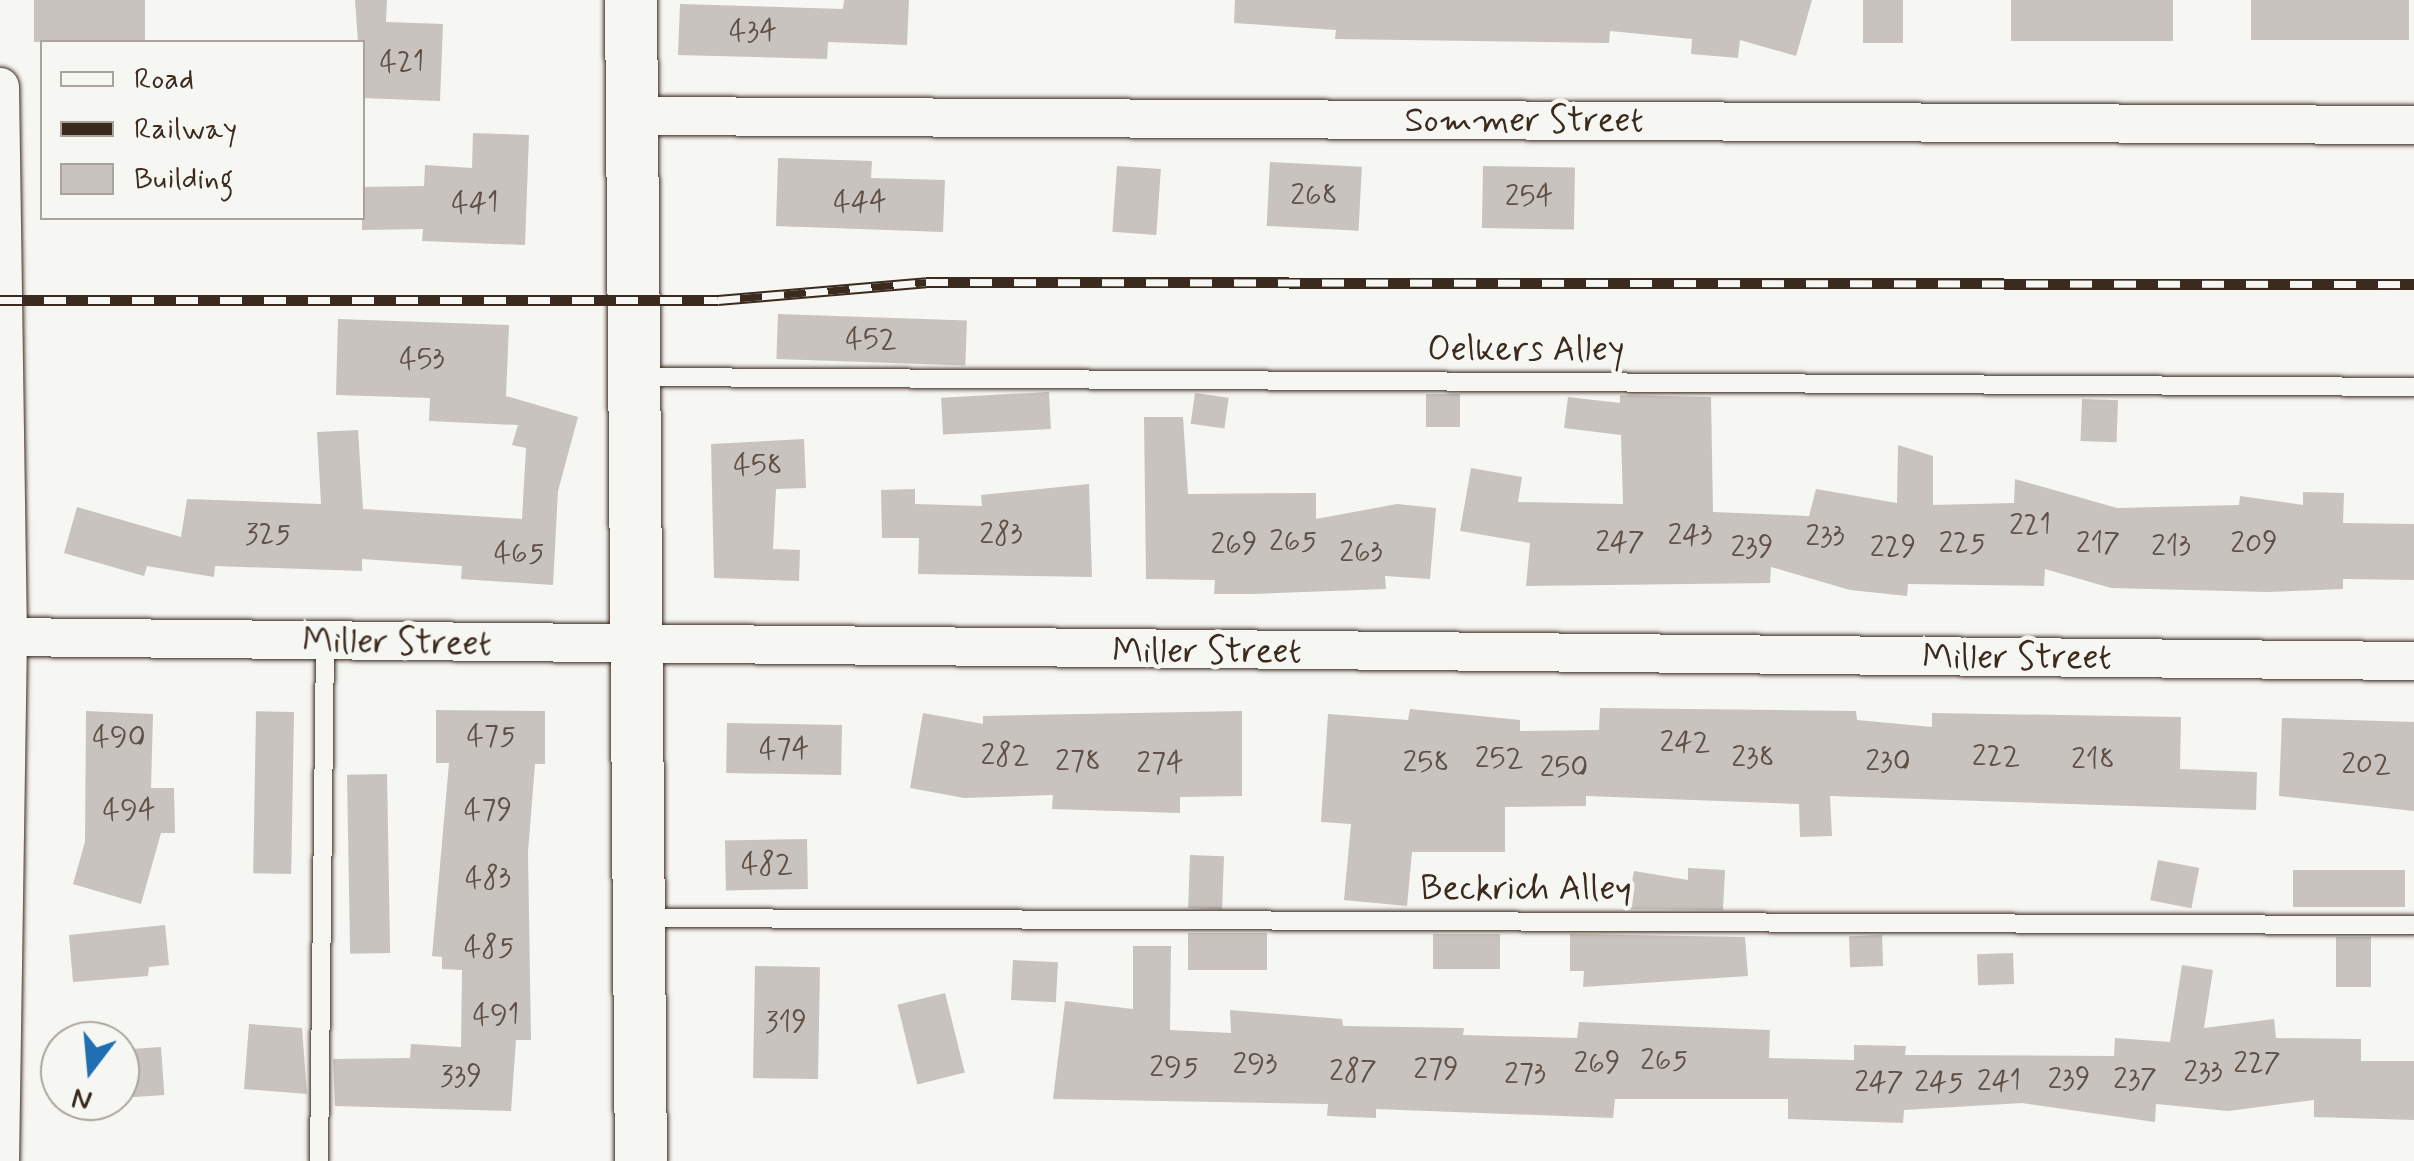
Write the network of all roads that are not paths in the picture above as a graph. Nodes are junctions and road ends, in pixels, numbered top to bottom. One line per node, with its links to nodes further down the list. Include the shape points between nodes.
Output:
1 (631, 0): 3 (street)
2 (0, 86): 5 (street)
3 (635, 116): 4 (street, Sommer Street); 7 (street)
4 (2414, 126)
5 (1, 197): 6 (street)
6 (2, 344): 9 (street)
7 (638, 377): 8 (lane, Oelkers Alley); 11 (street)
8 (2414, 387)
9 (4, 636): 10 (street, Miller Street); 15 (street)
10 (324, 642): 11 (street, Miller Street); 16 (lane)
11 (642, 648): 12 (street, Miller Street); 13 (street)
12 (2414, 661)
13 (638, 918): 14 (lane, Beckrich Alley); 17 (street)
14 (2414, 926)
15 (0, 1161)
16 (319, 1161)
17 (641, 1161)

